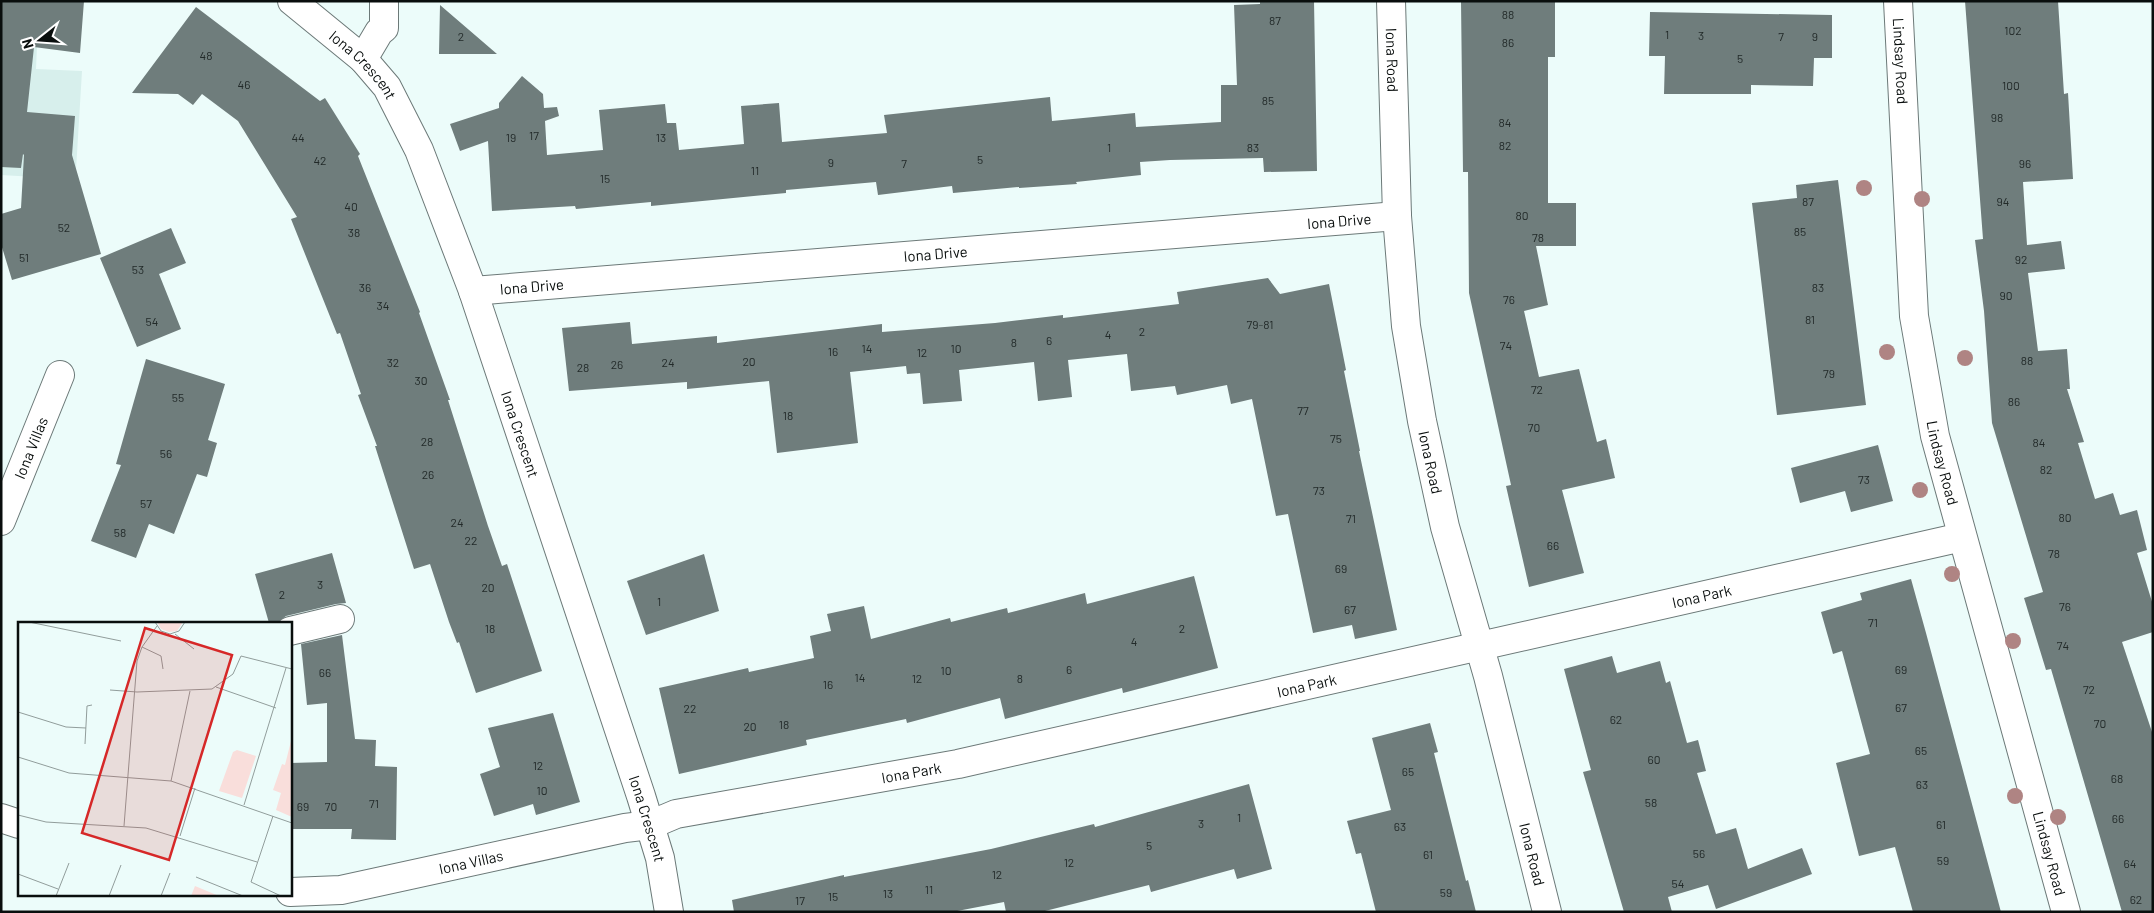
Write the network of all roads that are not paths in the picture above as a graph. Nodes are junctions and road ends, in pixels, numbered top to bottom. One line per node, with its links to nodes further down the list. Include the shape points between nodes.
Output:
1 (292, 1): 5 (street, Iona Crescent)
2 (384, 1): 5 (street, via 384,28)
3 (1391, 1): 6 (street, Iona Road)
4 (1898, 1): 10 (street, Lindsay Road, via 1914,316 1935,436)
5 (363, 59): 7 (street, Iona Crescent, via 387,88 419,150)
6 (1398, 216): 7 (street, Iona Drive); 13 (street, Iona Road, via 1406,326 1422,421 1445,527)
7 (473, 291): 16 (street, Iona Crescent)
8 (60, 375): 9 (street, Iona Villas)
9 (1, 521)
10 (1962, 537): 13 (street, Iona Park); 20 (street, Lindsay Road)
11 (340, 619): 12 (street)
12 (291, 631)
13 (1479, 646): 16 (street, Iona Park, via 958,764 676,814); 19 (street, Iona Road)
14 (1, 818): 15 (street)
15 (18, 824)
16 (650, 825): 17 (street, Iona Villas, via 341,890); 18 (street, Iona Crescent, via 660,858)
17 (291, 892)
18 (669, 912)
19 (1547, 912)
20 (2066, 912)

